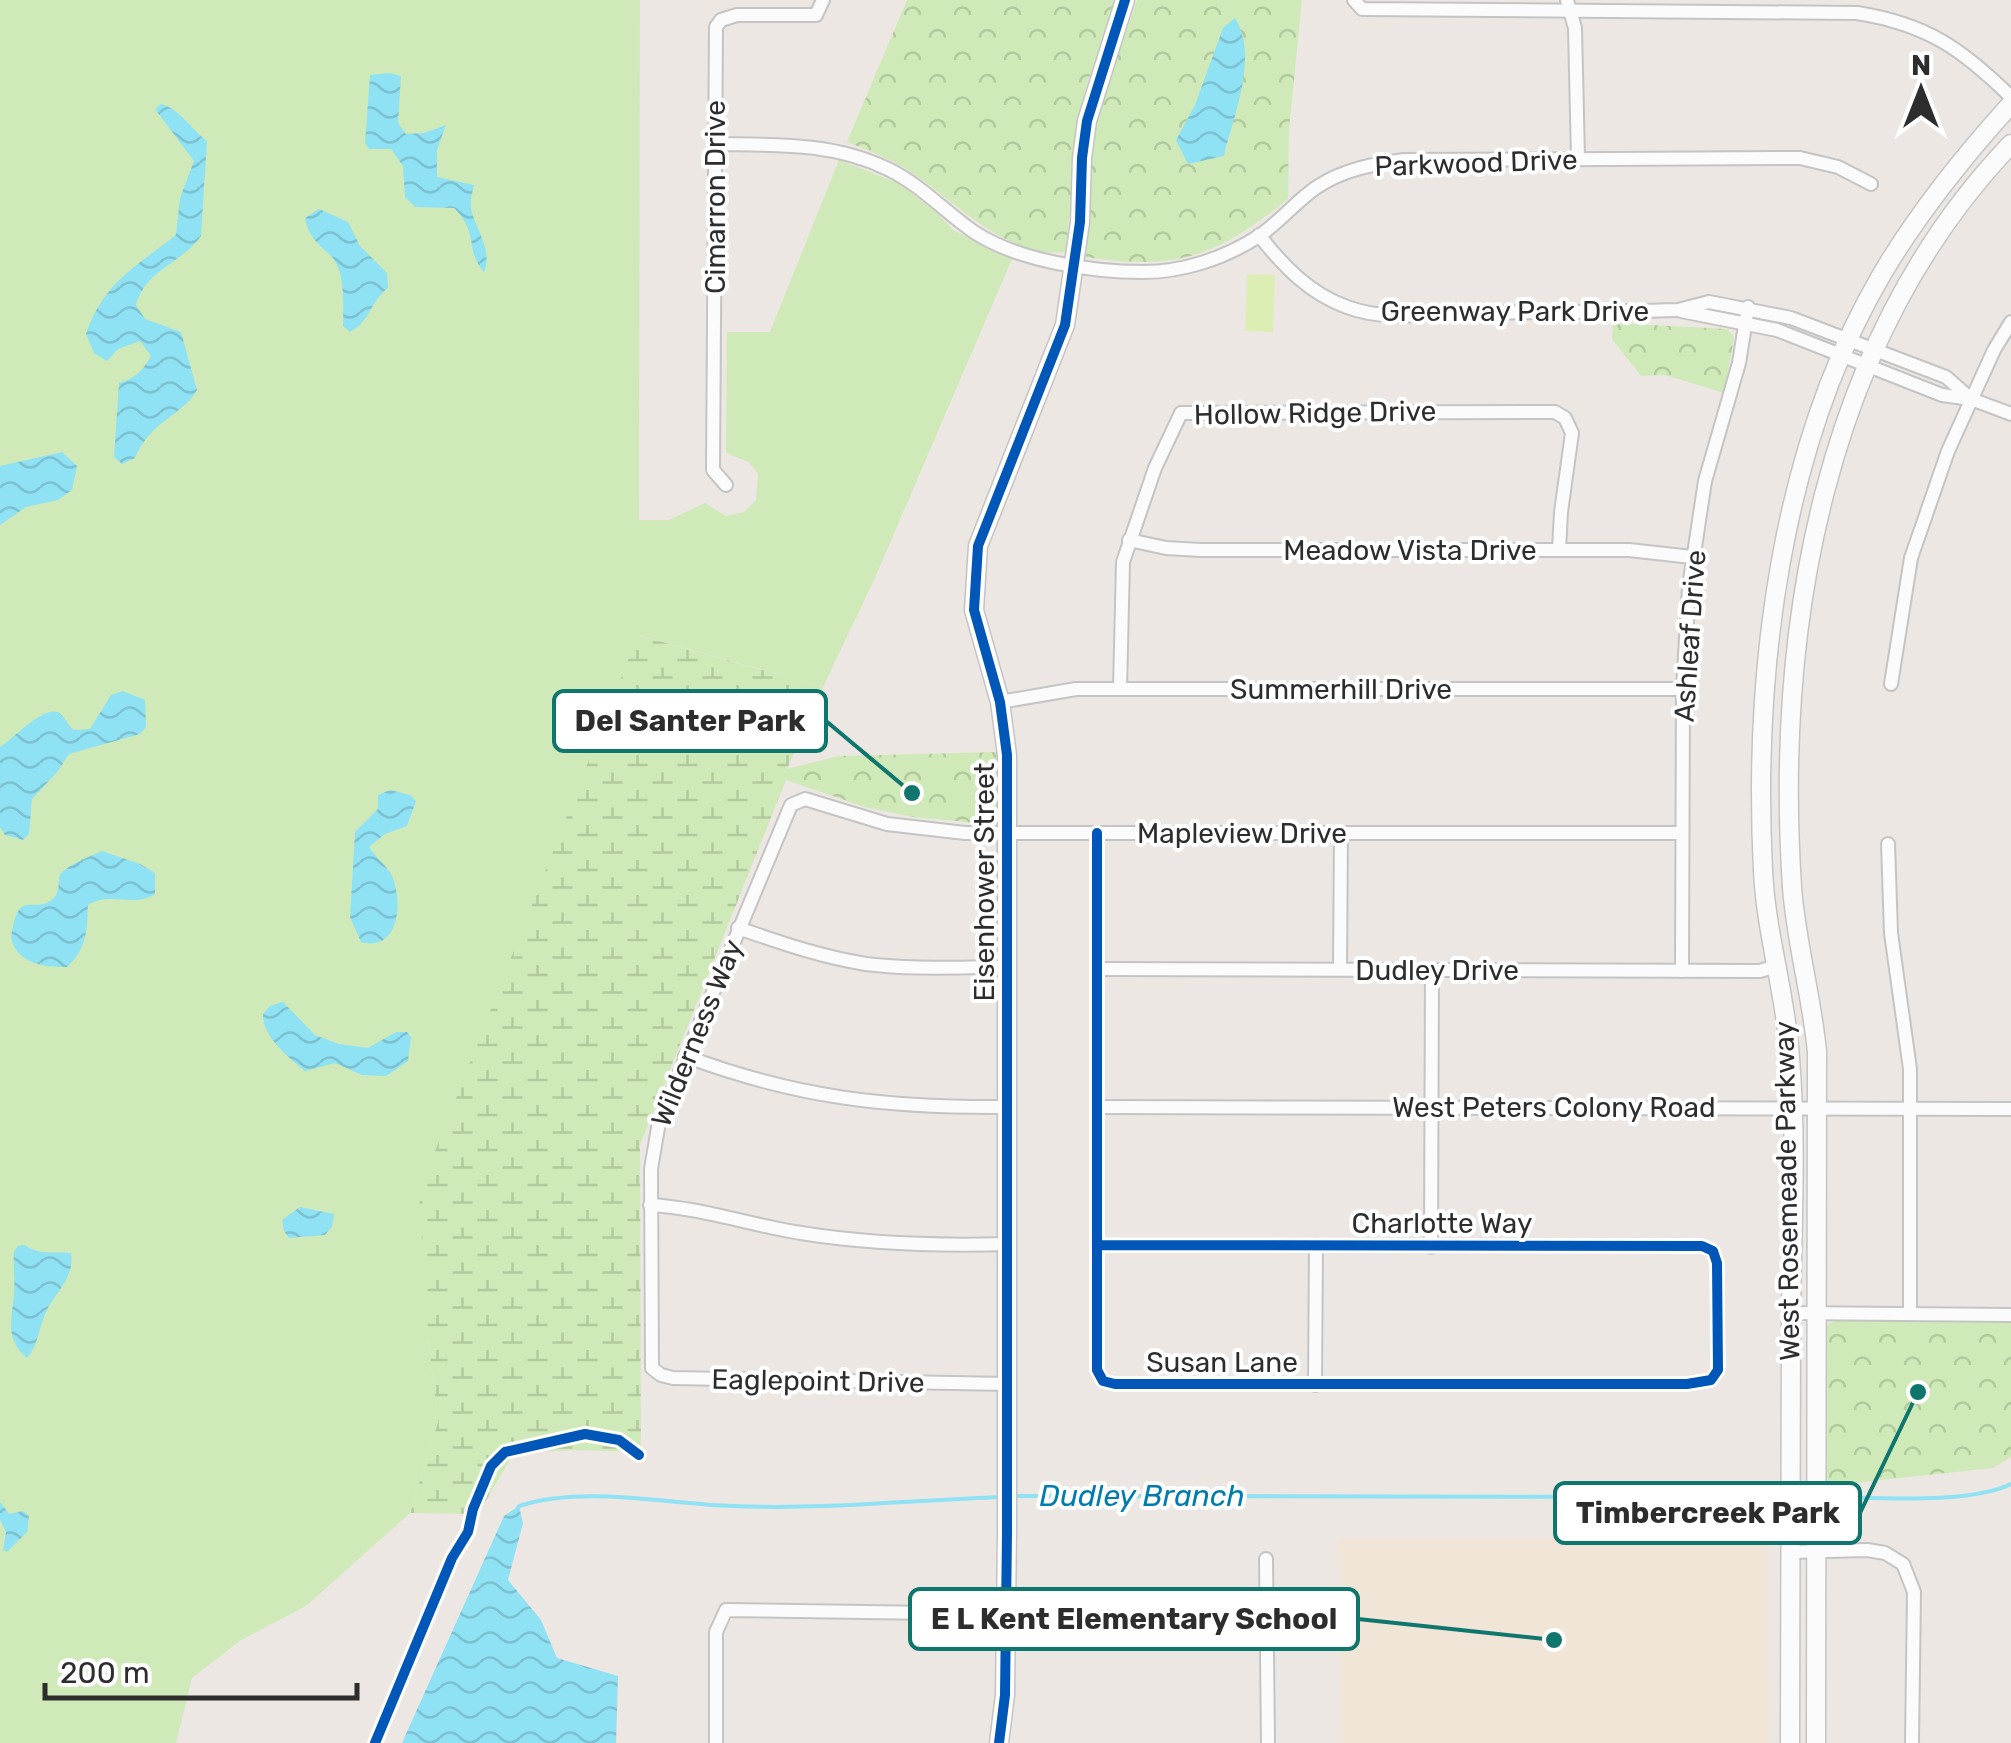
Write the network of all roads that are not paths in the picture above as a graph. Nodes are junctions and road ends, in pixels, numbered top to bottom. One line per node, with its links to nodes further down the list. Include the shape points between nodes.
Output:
1 (823, 0): 8 (street, Cimarron Drive, via 816,15 737,14 720,20)
2 (1125, 0): 6 (main road, Eisenhower Street)
3 (1135, 0): 6 (main road, Eisenhower Street)
4 (1354, 0): 5 (street, via 1362,9)
5 (1569, 6): 7 (street, via 1888,18 1953,46); 10 (street)
6 (1111, 46): 13 (main road, Eisenhower Street, via 1087,121)
7 (2011, 101): 18 (main road, West Rosemeade Parkway, via 1934,196 1882,274)
8 (716, 144): 13 (street, Parkwood Drive, via 811,145 855,156 909,181 978,235 1034,258); 22 (street, Cimarron Drive, via 713,470)
9 (2011, 144): 19 (main road, West Rosemeade Parkway, via 1952,216)
10 (1578, 158): 11 (street, Parkwood Drive, via 1800,158); 12 (street, Parkwood Drive, via 1374,164 1318,187)
11 (1871, 184)
12 (1260, 235): 13 (street, Parkwood Drive, via 1226,254 1167,270); 15 (street, Greenway Park Drive, via 1319,294 1373,314)
13 (1075, 264): 29 (main road, Eisenhower Street, via 1056,355 978,546 974,610)
14 (1748, 307): 15 (street, Greenway Park Drive, via 1709,302); 17 (street, Ashleaf Drive); 18 (street, Greenway Park Drive, via 1791,318)
15 (1678, 310): 17 (street, Greenway Park Drive)
16 (2011, 322): 20 (street)
17 (1745, 323): 18 (street, Greenway Park Drive); 25 (street, Ashleaf Drive)
18 (1845, 348): 19 (street, Greenway Park Drive); 37 (main road, West Rosemeade Parkway, via 1800,470 1768,671 1763,872)
19 (1870, 358): 20 (street, Greenway Park Drive, via 1946,376); 48 (main road, West Rosemeade Parkway, via 1832,459 1814,533 1790,749 1792,891 1814,1019)
20 (1971, 399): 21 (street, Greenway Park Drive); 26 (street, via 1911,558)
21 (2011, 414)
22 (726, 485)
23 (1129, 540): 24 (street, Meadow Vista Drive, via 1202,550); 24 (street, Hollow Ridge Drive, via 1182,413 1556,412 1572,433); 27 (street, Hollow Ridge Drive)
24 (1559, 550): 25 (street, Meadow Vista Drive)
25 (1692, 557): 28 (street, Ashleaf Drive)
26 (1891, 684)
27 (1120, 689): 28 (street, Summerhill Drive); 29 (street, Summerhill Drive, via 1057,690)
28 (1684, 689): 33 (street, Ashleaf Drive)
29 (1000, 702): 31 (main road, Eisenhower Street)
30 (805, 799): 31 (street, Mapleview Drive, via 887,824); 36 (street, Wilderness Way, via 786,813)
31 (1007, 833): 34 (street, Mapleview Drive); 38 (main road, Eisenhower Street)
32 (1341, 833): 33 (street, Mapleview Drive); 34 (street, Mapleview Drive); 40 (street)
33 (1682, 833): 42 (street, Ashleaf Drive)
34 (1097, 834): 39 (street, Susan Lane)
35 (1888, 844): 49 (street)
36 (738, 928): 38 (street, via 864,963); 43 (street, Wilderness Way)
37 (1776, 966): 42 (street, Dudley Drive); 46 (main road, West Rosemeade Parkway)
38 (1007, 967): 44 (main road, Eisenhower Street)
39 (1097, 969): 40 (street, Dudley Drive); 45 (street, Susan Lane)
40 (1340, 969): 41 (street, Dudley Drive)
41 (1432, 970): 42 (street, Dudley Drive); 47 (street)
42 (1682, 970)
43 (684, 1056): 44 (street, via 753,1081 838,1100); 51 (street, Wilderness Way, via 654,1143)
44 (1007, 1107): 52 (main road, Eisenhower Street)
45 (1097, 1107): 47 (street, West Peters Colony Road); 53 (street, Susan Lane)
46 (1791, 1107): 47 (street, West Peters Colony Road); 48 (street, West Peters Colony Road); 56 (main road, West Rosemeade Parkway)
47 (1432, 1108): 55 (street)
48 (1818, 1108): 49 (street, West Peters Colony Road); 57 (main road, West Rosemeade Parkway)
49 (1910, 1108): 50 (street, West Peters Colony Road); 58 (street)
50 (2011, 1109)
51 (650, 1205): 52 (street, via 876,1243); 61 (street, Wilderness Way)
52 (1007, 1244): 62 (main road, Eisenhower Street)
53 (1098, 1245): 54 (street, Charlotte Way); 63 (street, Susan Lane, via 1097,1370 1103,1381)
54 (1316, 1245): 55 (street, Charlotte Way); 63 (street)
55 (1432, 1247): 60 (street, Charlotte Way, via 1702,1246 1714,1251 1717,1264)
56 (1791, 1313): 57 (street); 65 (main road, West Rosemeade Parkway)
57 (1818, 1313): 58 (street); 64 (main road, West Rosemeade Parkway)
58 (1910, 1314): 59 (street)
59 (2011, 1315)
60 (1717, 1323): 63 (street, Susan Lane, via 1718,1370 1702,1383)
61 (650, 1348): 62 (street, Eaglepoint Drive, via 652,1368 674,1378)
62 (1007, 1384): 67 (main road, Eisenhower Street)
63 (1315, 1384)
64 (1817, 1543): 65 (street); 73 (main road, West Rosemeade Parkway); 74 (street, via 1885,1552 1908,1574 1914,1592)
65 (1791, 1544): 72 (main road, West Rosemeade Parkway)
66 (1266, 1559): 68 (street)
67 (1006, 1612): 68 (street, via 1094,1617 1150,1636); 69 (street, via 726,1610 718,1624); 70 (main road, Eisenhower Street)
68 (1266, 1639): 71 (street)
69 (716, 1743)
70 (998, 1743)
71 (1268, 1743)
72 (1790, 1743)
73 (1816, 1743)
74 (1912, 1743)

